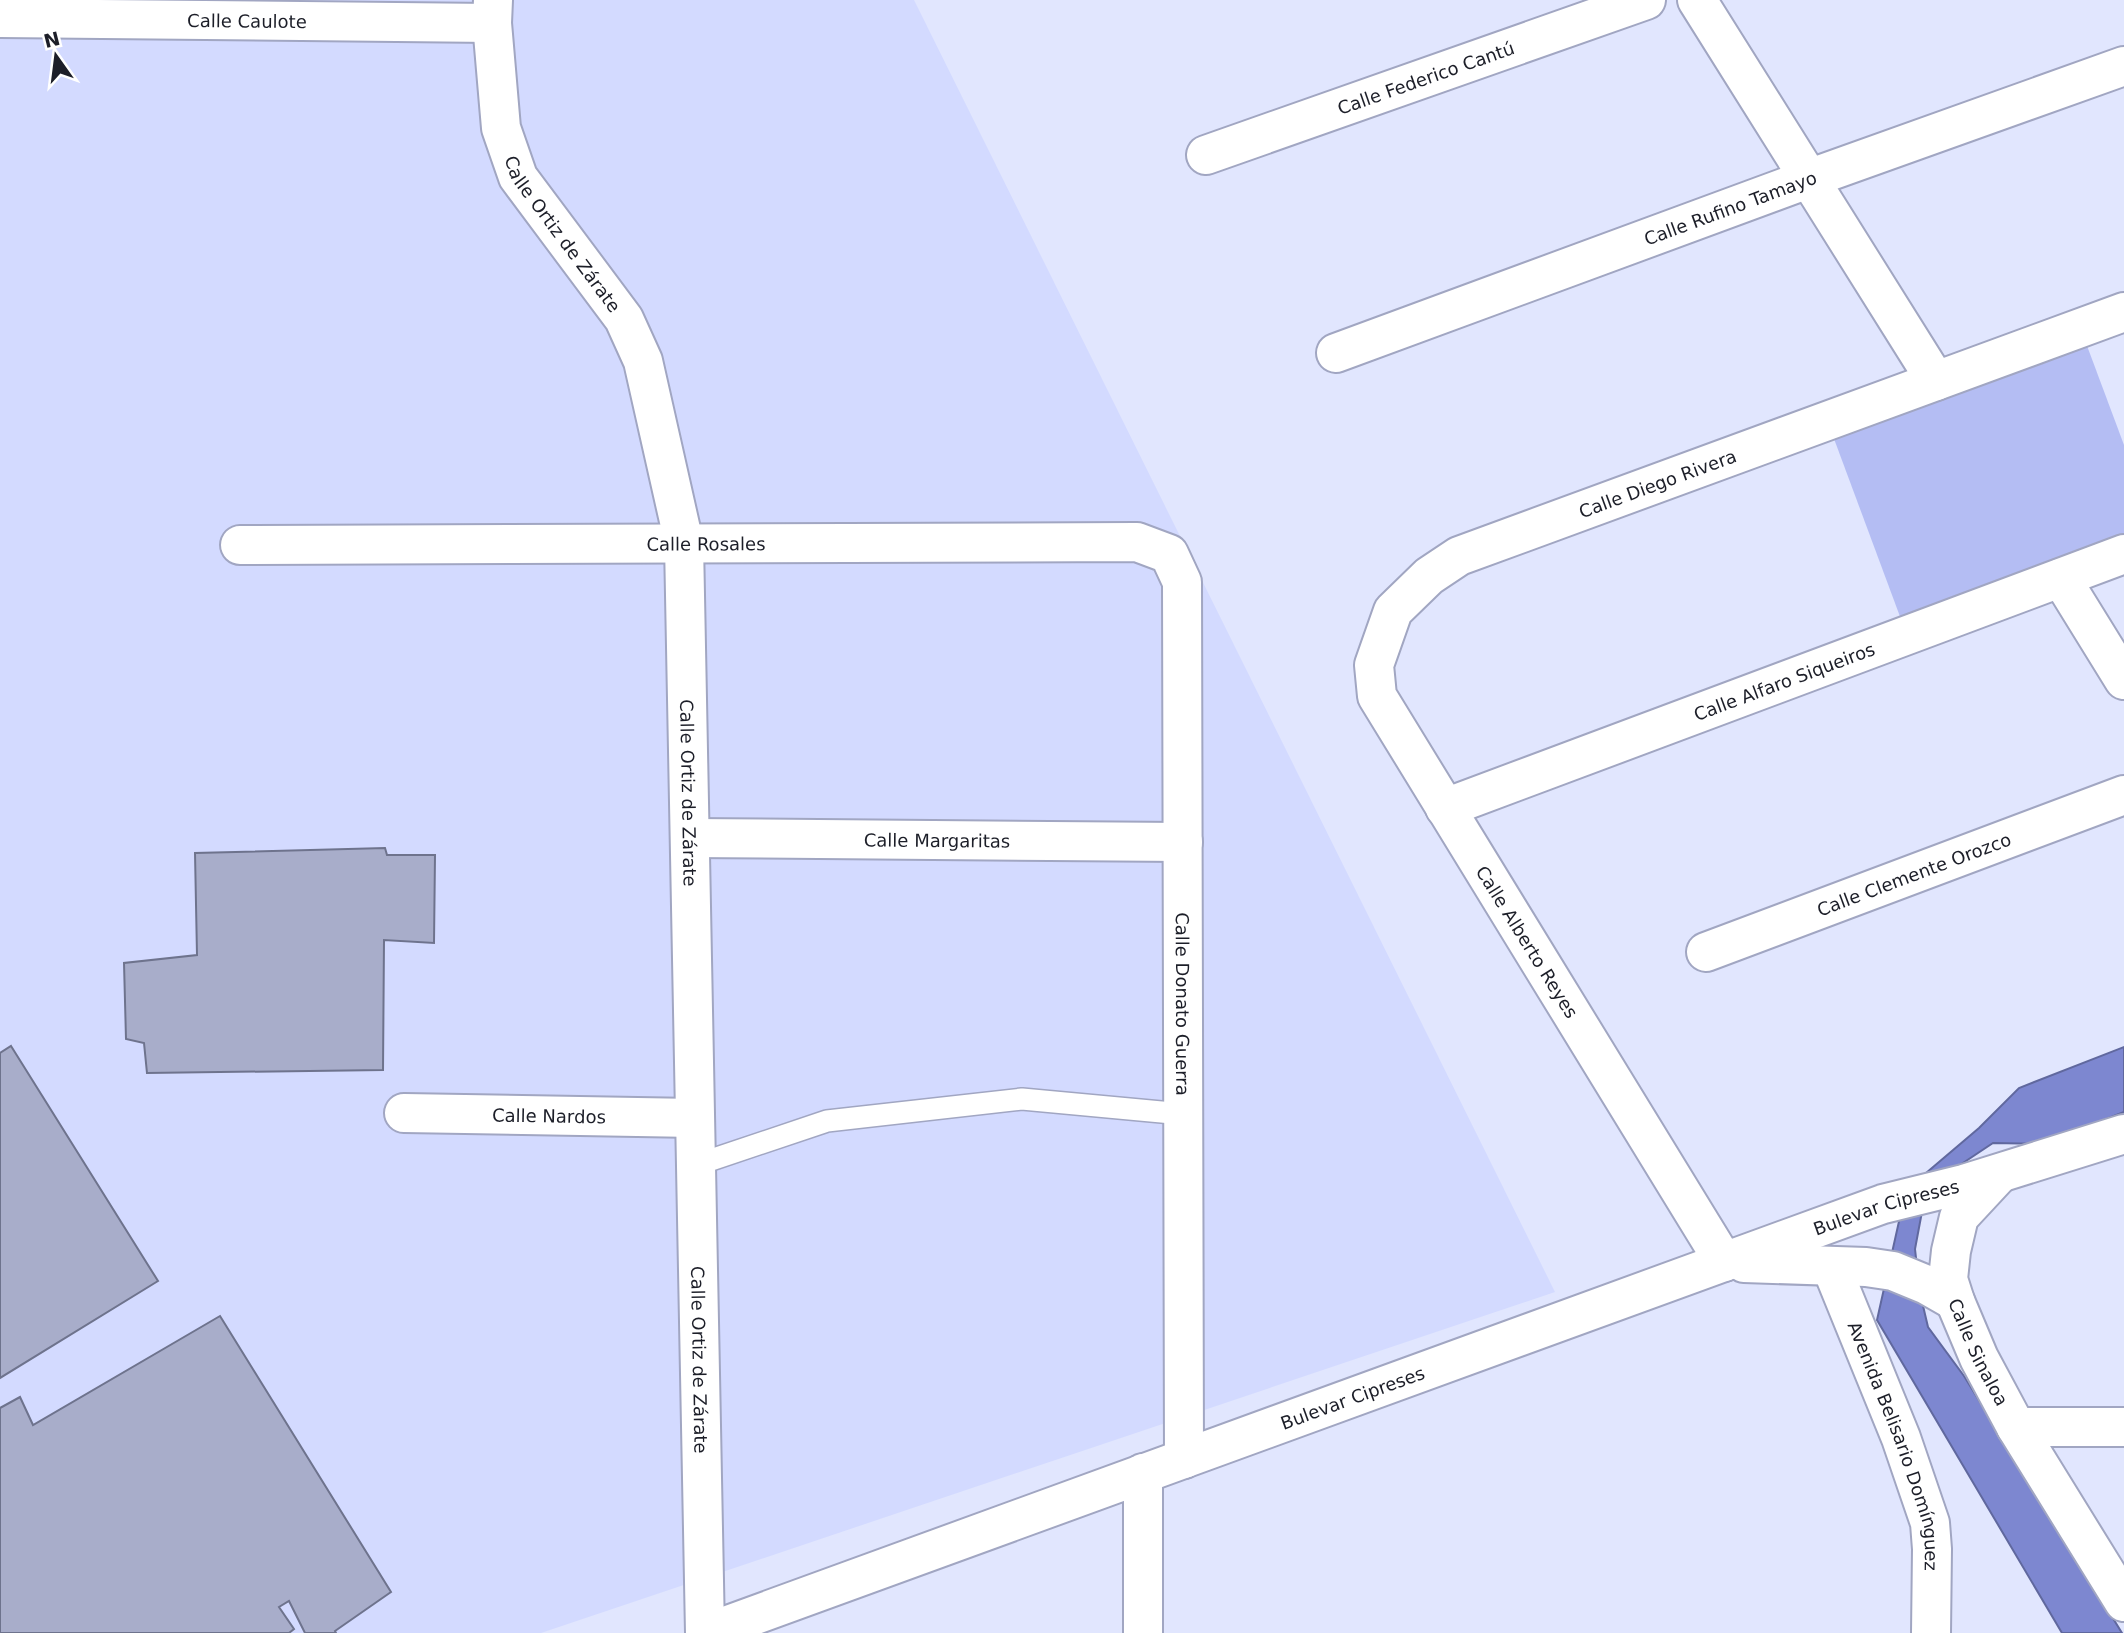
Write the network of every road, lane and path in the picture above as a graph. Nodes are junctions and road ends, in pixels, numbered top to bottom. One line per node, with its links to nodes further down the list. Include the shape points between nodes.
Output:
1 (1646, 0): 6 (street, Calle Federico Cantú)
2 (1697, 0): 7 (street)
3 (493, 11): 4 (street, Calle Caulote); 11 (street, Calle Ortiz de Zárate, via 501,128 518,177 624,319 643,361)
4 (0, 18)
5 (2124, 65): 7 (street, Calle Rufino Tamayo)
6 (1206, 155)
7 (1808, 179): 9 (street, Calle Rufino Tamayo); 10 (street)
8 (2124, 312): 10 (street, Calle Diego Rivera)
9 (1336, 354)
10 (1936, 381): 16 (street, Calle Diego Rivera, via 1460,556 1429,576)
11 (684, 543): 12 (street, Calle Rosales); 13 (street, Calle Rosales, via 1137,542); 20 (street, Calle Ortiz de Zárate)
12 (240, 545)
13 (1169, 554): 21 (street, Calle Donato Guerra, via 1182,582)
14 (2124, 554): 15 (street, Calle Alfaro Siqueiros)
15 (2061, 578): 17 (street); 19 (street, Calle Alfaro Siqueiros)
16 (1393, 611): 19 (street, Calle Alberto Reyes, via 1374,665 1377,696)
17 (2124, 680)
18 (2124, 795): 22 (street, Calle Clemente Orozco)
19 (1445, 808): 29 (street, Calle Alberto Reyes)
20 (690, 838): 21 (street, Calle Margaritas); 25 (street, Calle Ortiz de Zárate)
21 (1183, 842): 24 (street, Calle Donato Guerra)
22 (1706, 952)
23 (404, 1112): 25 (street, Calle Nardos)
24 (1183, 1114): 27 (lane, via 1022,1099 827,1121); 34 (street, Calle Donato Guerra)
25 (695, 1118): 27 (street, Calle Ortiz de Zárate)
26 (2121, 1136): 28 (street, Calle Sinaloa)
27 (696, 1165): 37 (street, Calle Ortiz de Zárate)
28 (2001, 1173): 29 (street, Bulevar Cipreses, via 1883,1204); 31 (street, Calle Sinaloa, via 1959,1217 1948,1279)
29 (1724, 1262): 30 (street); 34 (street, Bulevar Cipreses)
30 (1849, 1267): 31 (street, via 1893,1271); 39 (street, Avenida Belisario Domínguez, via 1930,1523)
31 (1941, 1293): 32 (street, Calle Sinaloa)
32 (2017, 1427): 33 (street); 36 (street, Calle Sinaloa)
33 (2124, 1427)
34 (1184, 1459): 35 (street, Bulevar Cipreses)
35 (1143, 1473): 37 (street, Bulevar Cipreses); 38 (street)
36 (2124, 1602)
37 (705, 1633)
38 (1143, 1633)
39 (1931, 1633)

